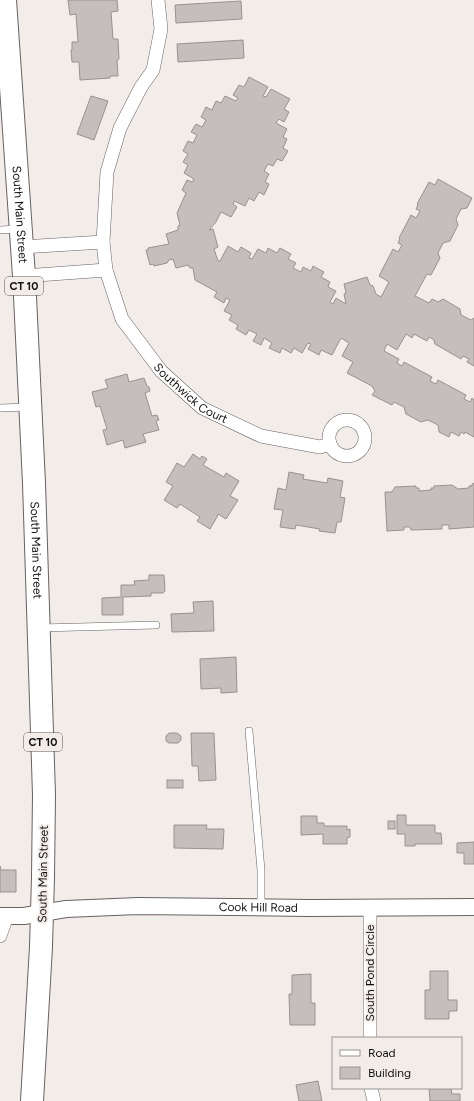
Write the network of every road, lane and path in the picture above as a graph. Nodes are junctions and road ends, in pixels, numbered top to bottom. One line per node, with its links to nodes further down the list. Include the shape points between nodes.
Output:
1 (5, 0): 3 (highway, South Main Street / CT 10)
2 (158, 0): 4 (street, Southwick Court, via 161,29 153,70 141,87 120,128 107,172)
3 (14, 235): 4 (street); 6 (highway, South Main Street / CT 10)
4 (103, 242): 5 (street, Southwick Court)
5 (106, 270): 6 (street); 9 (street, Southwick Court, via 122,319 161,371 202,408 261,436 320,447)
6 (24, 276): 7 (highway, South Main Street / CT 10)
7 (30, 407): 8 (lane); 11 (highway, South Main Street / CT 10)
8 (0, 408)
9 (330, 444)
10 (156, 625): 11 (lane)
11 (38, 628): 16 (highway, South Main Street / CT 10, via 44,795)
12 (249, 731): 13 (lane, via 261,870)
13 (261, 907): 15 (street, Cook Hill Road); 16 (street, Cook Hill Road, via 146,906)
14 (474, 907): 15 (street, Cook Hill Road)
15 (370, 908): 19 (street, South Pond Circle)
16 (42, 912): 17 (street, Cook Hill Road, via 24,916); 21 (highway, South Main Street / CT 10)
17 (4, 916): 18 (street)
18 (0, 936)
19 (370, 1037)
20 (371, 1089): 22 (street)
21 (32, 1101)
22 (374, 1101)

